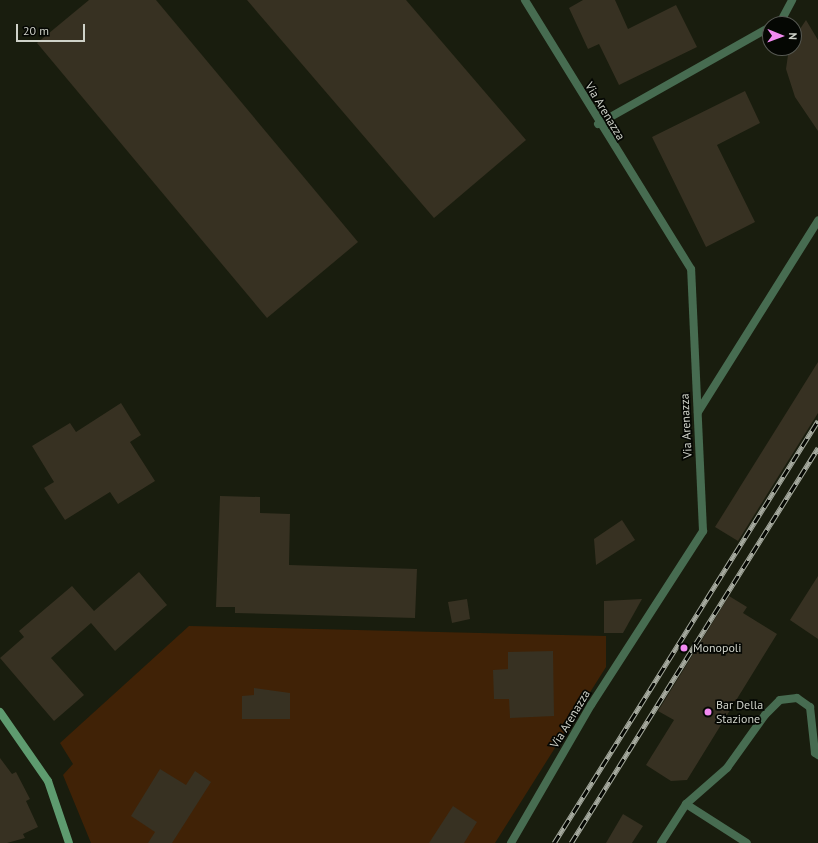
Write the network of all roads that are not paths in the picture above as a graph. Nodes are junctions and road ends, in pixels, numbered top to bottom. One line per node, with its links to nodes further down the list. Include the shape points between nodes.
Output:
1 (526, 0): 5 (street, Via Arenazza)
2 (532, 0): 5 (street)
3 (792, 0): 4 (street)
4 (784, 16)
5 (536, 19): 7 (street, Via Arenazza)
6 (762, 32): 7 (street)
7 (598, 124): 9 (street, Via Arenazza, via 691,269)
8 (818, 221): 9 (street)
9 (698, 412): 14 (street, Via Arenazza, via 703,531 591,706)
10 (0, 712): 13 (street, via 48,780)
11 (818, 755): 12 (street, via 814,753 810,707 797,698 780,700 765,715 728,768)
12 (686, 804): 15 (street); 16 (street)
13 (69, 843)
14 (511, 843)
15 (661, 843)
16 (747, 843)

